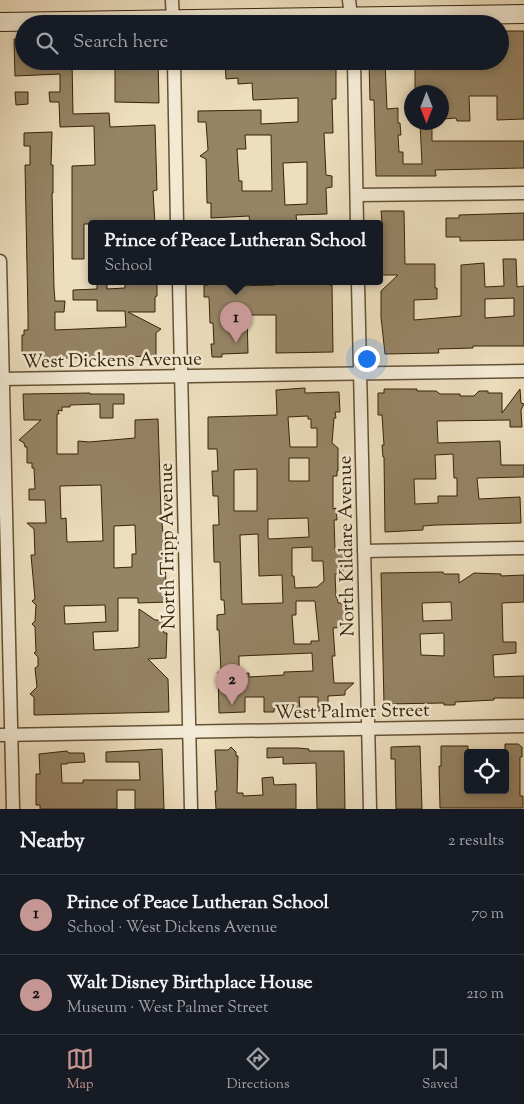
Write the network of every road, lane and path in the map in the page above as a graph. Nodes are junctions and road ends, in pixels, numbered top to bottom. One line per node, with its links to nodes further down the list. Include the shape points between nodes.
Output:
1 (172, 0): 4 (street)
2 (350, 13): 3 (main road); 5 (main road)
3 (524, 14)
4 (173, 15)
5 (306, 15)
6 (0, 22): 7 (main road)
7 (15, 22)
8 (174, 70): 12 (street)
9 (354, 70): 11 (street)
10 (524, 193): 11 (street)
11 (357, 195): 13 (street)
12 (177, 220)
13 (357, 220)
14 (0, 262): 20 (street)
15 (179, 285): 19 (street, North Tripp Avenue)
16 (358, 285): 18 (street, North Kildare Avenue)
17 (524, 371): 18 (street, West Dickens Avenue)
18 (360, 374): 19 (street, West Dickens Avenue); 22 (street, North Kildare Avenue)
19 (181, 377): 20 (street, West Dickens Avenue); 25 (street, North Tripp Avenue)
20 (1, 379): 26 (street)
21 (524, 548): 22 (street)
22 (364, 551): 24 (street, North Kildare Avenue)
23 (524, 726): 24 (street, West Palmer Street)
24 (368, 728): 25 (street, West Palmer Street); 29 (street, North Kildare Avenue)
25 (189, 732): 26 (street, West Palmer Street); 28 (street, North Tripp Avenue)
26 (5, 735): 27 (street)
27 (13, 809)
28 (191, 809)
29 (370, 809)

